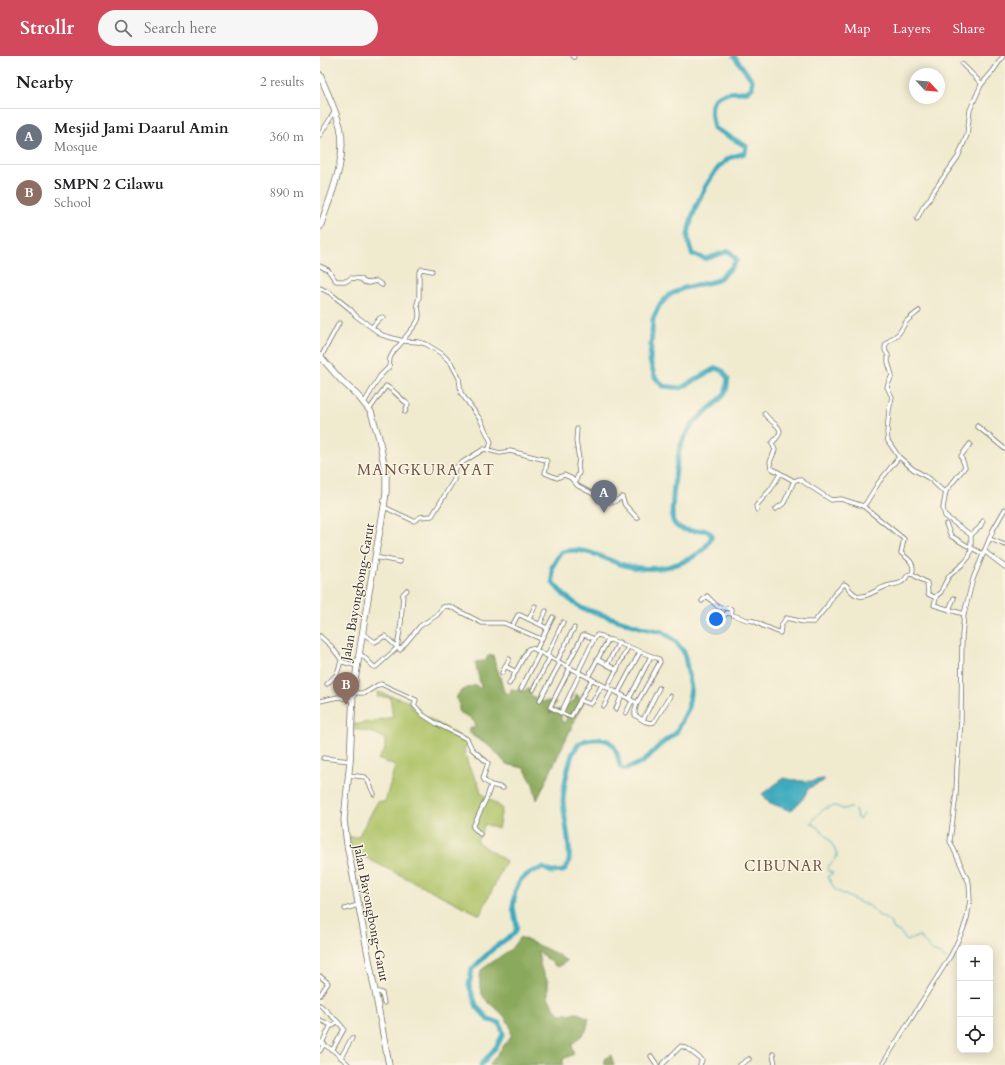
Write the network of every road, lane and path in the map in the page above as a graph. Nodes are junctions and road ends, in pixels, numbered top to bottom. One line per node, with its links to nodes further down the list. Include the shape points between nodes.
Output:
1 (1003, 56): 4 (street)
2 (962, 64): 4 (street)
3 (320, 78): 5 (main road)
4 (982, 84): 7 (street, via 970,110 967,135 960,154)
5 (335, 111): 6 (street); 8 (main road, via 340,127 342,151)
6 (320, 135)
7 (916, 219)
8 (320, 227)
9 (320, 266): 11 (street, via 328,270 336,281 347,282 351,278 370,283 376,281)
10 (432, 271): 17 (street, via 422,269 419,272 417,304 420,317)
11 (382, 285)
12 (320, 288): 16 (street)
13 (920, 311): 28 (street, via 910,317 898,335 888,341 885,351 892,375 887,387 892,397 888,439)
14 (383, 317): 16 (street)
15 (339, 323): 18 (street)
16 (372, 327): 17 (street, via 382,335)
17 (403, 341): 19 (street, via 394,351 389,367 380,376); 26 (street, via 426,344 451,363 459,378 461,393 492,442)
18 (320, 357): 19 (main road, Jalan Bayongbong-Garut)
19 (364, 403): 20 (main road, Jalan Bayongbong-Garut)
20 (369, 410): 21 (street, via 386,386 408,404); 34 (main road, Jalan Bayongbong-Garut, via 380,438 386,475)
21 (405, 412)
22 (764, 413): 29 (street, via 781,431 772,443 775,450 770,462 771,468)
23 (977, 426): 27 (street)
24 (577, 429): 30 (street, via 579,473)
25 (970, 444): 32 (street, via 961,456 965,466)
26 (489, 449): 30 (street, via 500,453 510,451 526,454 546,460 545,473 557,478 566,476); 34 (street, via 482,449 455,467 454,480 432,516 420,517 414,521)
27 (1005, 449)
28 (899, 457): 32 (street); 33 (street)
29 (780, 474): 31 (street); 37 (street, via 756,507)
30 (575, 482): 38 (street, via 609,502 622,497)
31 (794, 482): 33 (street, via 802,481 831,500 841,499); 35 (street, via 784,502)
32 (945, 493): 41 (street, via 944,515)
33 (863, 506): 49 (street, via 904,539 901,553 913,564)
34 (384, 507): 46 (main road, Jalan Bayongbong-Garut)
35 (776, 509)
36 (1005, 509): 42 (street)
37 (757, 510)
38 (637, 518)
39 (983, 521): 41 (street)
40 (946, 524): 44 (street, via 951,536)
41 (971, 535): 44 (street)
42 (990, 539): 43 (street); 45 (street)
43 (1005, 545)
44 (971, 548): 45 (street); 51 (street, via 967,560 948,577 941,592)
45 (984, 552): 48 (street); 58 (street, via 973,579)
46 (375, 557): 47 (street); 67 (main road, Jalan Bayongbong-Garut)
47 (400, 562)
48 (1005, 567)
49 (912, 574): 51 (street, via 927,582 928,594); 57 (street, via 898,584 886,586 869,596 855,594 844,584 814,622 786,618 780,633)
50 (407, 590): 74 (street, via 402,594)
51 (935, 597): 55 (street, via 934,605)
52 (954, 598): 55 (street)
53 (702, 601): 57 (street, via 707,596 718,607 731,609)
54 (535, 606): 60 (street)
55 (949, 610): 58 (street)
56 (546, 611): 63 (street)
57 (732, 614): 61 (street, via 727,613)
58 (964, 614): 149 (street, via 961,721 950,841 968,883 970,900 967,918 948,961)
59 (553, 617): 65 (street)
60 (529, 619): 63 (street); 64 (street, via 518,615)
61 (720, 619)
62 (563, 622): 79 (street)
63 (540, 624): 65 (street)
64 (512, 626): 69 (street); 74 (street, via 504,623 482,623 450,606 443,607 437,615 420,626 401,650)
65 (547, 628): 69 (street)
66 (574, 628): 84 (street)
67 (362, 633): 74 (street, via 376,642 385,636); 78 (main road, Jalan Bayongbong-Garut)
68 (320, 636): 83 (street)
69 (541, 639): 75 (street)
70 (594, 639): 71 (street, via 602,636); 88 (street, via 583,635); 92 (street)
71 (608, 640): 72 (street); 82 (street)
72 (618, 642): 73 (street); 85 (street)
73 (628, 647): 77 (street); 89 (street)
74 (397, 648): 78 (street, via 376,667)
75 (536, 650): 76 (street); 90 (street, via 528,649)
76 (540, 652): 79 (street); 100 (street)
77 (640, 652): 80 (street); 104 (street)
78 (359, 653): 86 (main road, Jalan Bayongbong-Garut)
79 (548, 656): 84 (street); 101 (street)
80 (651, 656): 109 (street); 111 (street, via 660,662)
81 (509, 659): 87 (street)
82 (598, 660): 85 (street); 93 (street)
83 (341, 661): 86 (street); 95 (street, via 337,674)
84 (559, 662): 88 (street); 107 (street)
85 (607, 665): 89 (street)
86 (357, 666): 103 (main road, Jalan Bayongbong-Garut)
87 (505, 666): 90 (street); 91 (street)
88 (569, 667): 92 (street); 114 (street, via 550,707)
89 (616, 670): 98 (street)
90 (516, 672): 96 (street)
91 (502, 673)
92 (579, 673): 93 (street); 114 (street)
93 (588, 677): 94 (street)
94 (592, 680): 97 (street); 108 (street)
95 (327, 684)
96 (509, 684)
97 (602, 685): 98 (street); 108 (street, via 592,703)
98 (607, 688): 102 (street)
99 (659, 688): 116 (street)
100 (521, 689)
101 (532, 690)
102 (612, 690): 104 (street); 112 (street)
103 (353, 693): 106 (main road, Jalan Bayongbong-Garut); 120 (street, via 365,693 380,684 416,700 414,705 423,715 468,741 472,750 488,763 483,777)
104 (620, 694): 109 (street); 113 (street)
105 (670, 696): 116 (street, via 654,722 651,724)
106 (353, 700): 110 (street, via 338,697); 118 (main road, Jalan Bayongbong-Garut)
107 (540, 700)
108 (580, 700): 114 (street, via 571,717)
109 (630, 700): 111 (street); 115 (street)
110 (320, 701)
111 (637, 703): 116 (street, via 634,714)
112 (604, 706)
113 (616, 709)
114 (561, 713)
115 (626, 713)
116 (643, 720)
117 (323, 758): 118 (street)
118 (350, 761): 119 (main road, Jalan Bayongbong-Garut)
119 (348, 775): 122 (street, via 365,777); 124 (main road, Jalan Bayongbong-Garut, via 344,830)
120 (491, 785): 121 (street); 123 (street, via 473,827)
121 (503, 788)
122 (374, 794)
123 (480, 834)
124 (358, 905): 125 (street); 127 (main road, Jalan Bayongbong-Garut)
125 (345, 909)
126 (320, 976): 128 (street, via 328,983)
127 (375, 991): 129 (street, via 382,993); 143 (main road, Jalan Bayongbong-Garut)
128 (320, 995)
129 (384, 1003)
130 (320, 1006): 132 (street)
131 (320, 1020): 133 (street)
132 (337, 1021): 133 (street); 136 (street, via 344,1029)
133 (331, 1025): 135 (street)
134 (352, 1038): 140 (street)
135 (322, 1043): 136 (street); 137 (street)
136 (333, 1049): 140 (street)
137 (320, 1051)
138 (773, 1054): 148 (street)
139 (651, 1056): 144 (street)
140 (341, 1057): 142 (street)
141 (749, 1059): 147 (street)
142 (349, 1065)
143 (389, 1065)
144 (657, 1065)
145 (662, 1065): 146 (street, via 681,1046 702,1060)
146 (700, 1065)
147 (740, 1065)
148 (775, 1065)
149 (882, 1065)

